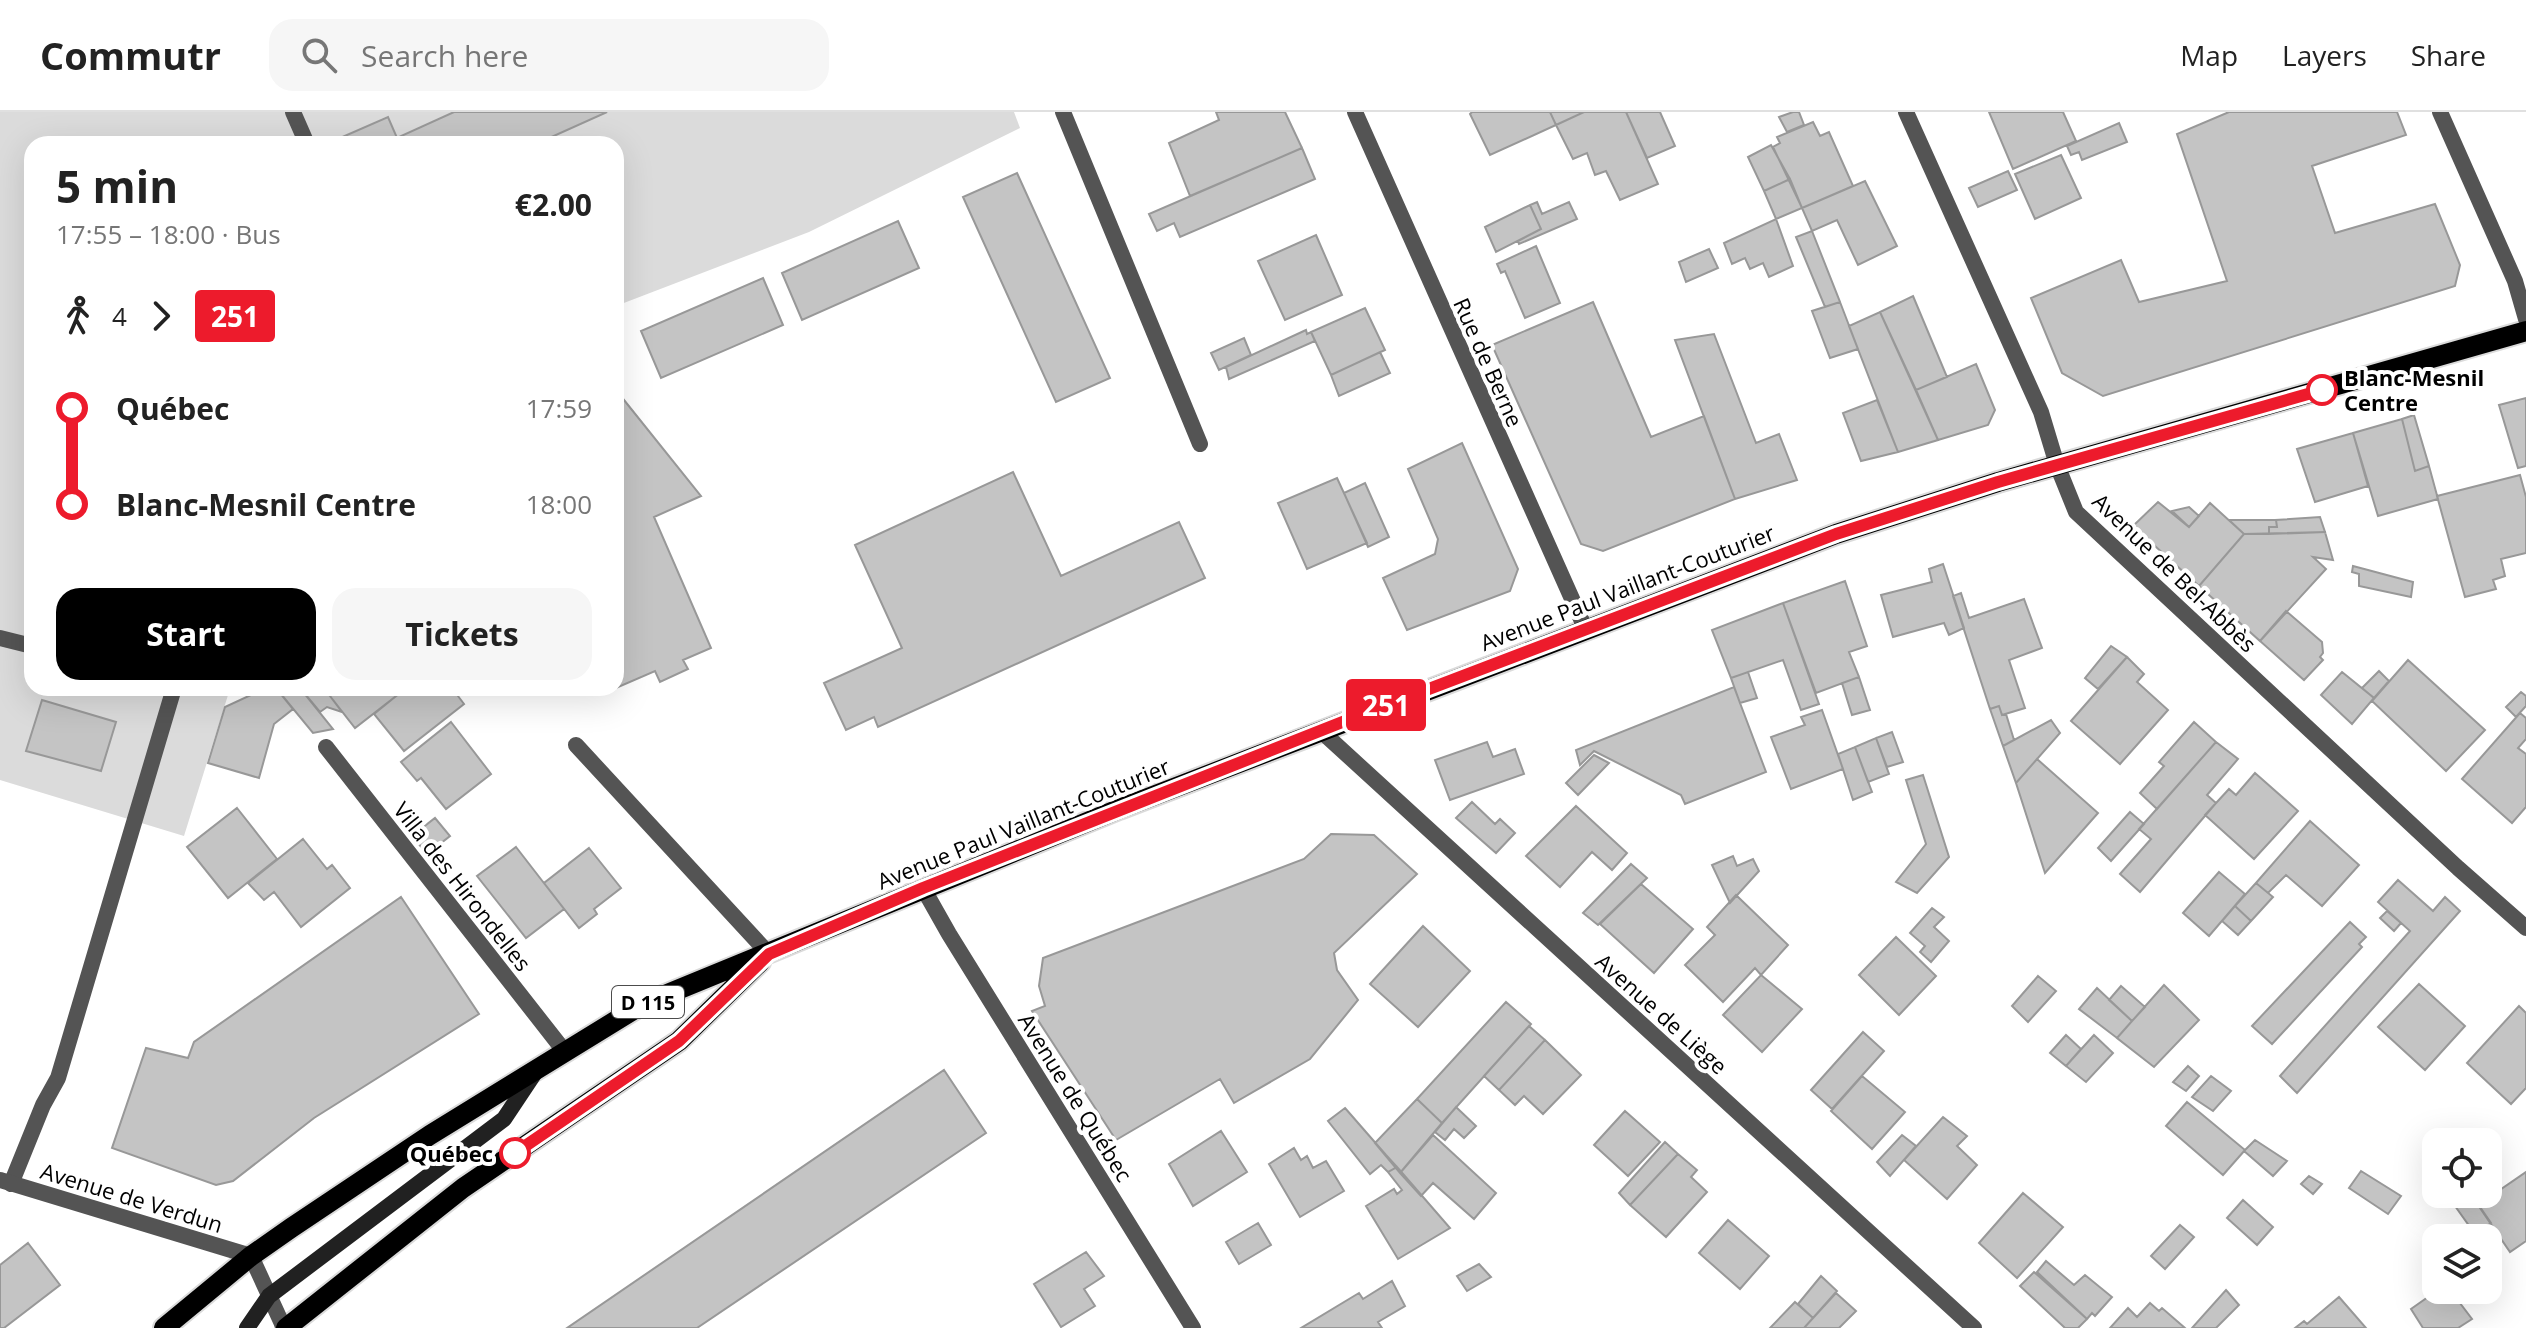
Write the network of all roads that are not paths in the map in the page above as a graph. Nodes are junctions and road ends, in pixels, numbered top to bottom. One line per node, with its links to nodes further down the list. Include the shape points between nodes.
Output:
1 (293, 112): 6 (street)
2 (1063, 112): 9 (street)
3 (1355, 112): 11 (street, Rue de Berne)
4 (1906, 112): 10 (street, Avenue de Bel-Abbès, via 2041,412)
5 (2440, 112): 7 (street, via 2515,281)
6 (304, 136)
7 (2526, 319)
8 (2526, 331): 10 (main road, Avenue Paul Vaillant-Couturier / D 115)
9 (1200, 444)
10 (2057, 465): 11 (main road, Avenue Paul Vaillant-Couturier / D 115, via 1836,534); 19 (street, Avenue de Bel-Abbès, via 2076,512)
11 (1585, 628): 15 (main road, Avenue Paul Vaillant-Couturier / D 115)
12 (0, 638): 13 (street)
13 (24, 644)
14 (172, 696): 23 (street, via 58,1078)
15 (1320, 730): 18 (main road, Avenue Paul Vaillant-Couturier / D 115); 30 (street, Avenue de Liège)
16 (576, 745): 20 (street)
17 (326, 747): 21 (street, Villa des Hirondelles)
18 (923, 888): 20 (main road, Avenue Paul Vaillant-Couturier / D 115); 29 (street, Avenue de Québec)
19 (2526, 928)
20 (769, 954): 21 (main road, Avenue Paul Vaillant-Couturier / D 115, via 643,1004); 28 (main road, Avenue Paul Vaillant-Couturier / D 115, via 679,1041 463,1188)
21 (565, 1052): 22 (main road, Avenue Paul Vaillant-Couturier / D 115)
22 (537, 1069): 24 (main road, Avenue Paul Vaillant-Couturier / D 115); 25 (street, Avenue Paul Vaillant-Couturier, via 504,1119)
23 (6, 1182): 24 (street, Avenue de Verdun)
24 (251, 1256): 25 (street, D 115); 26 (main road, Avenue Paul Vaillant-Couturier / D 115)
25 (269, 1296): 27 (street, Avenue Paul Vaillant-Couturier); 28 (street, D 115)
26 (164, 1328)
27 (247, 1328)
28 (285, 1328)
29 (1193, 1328)
30 (1974, 1328)

